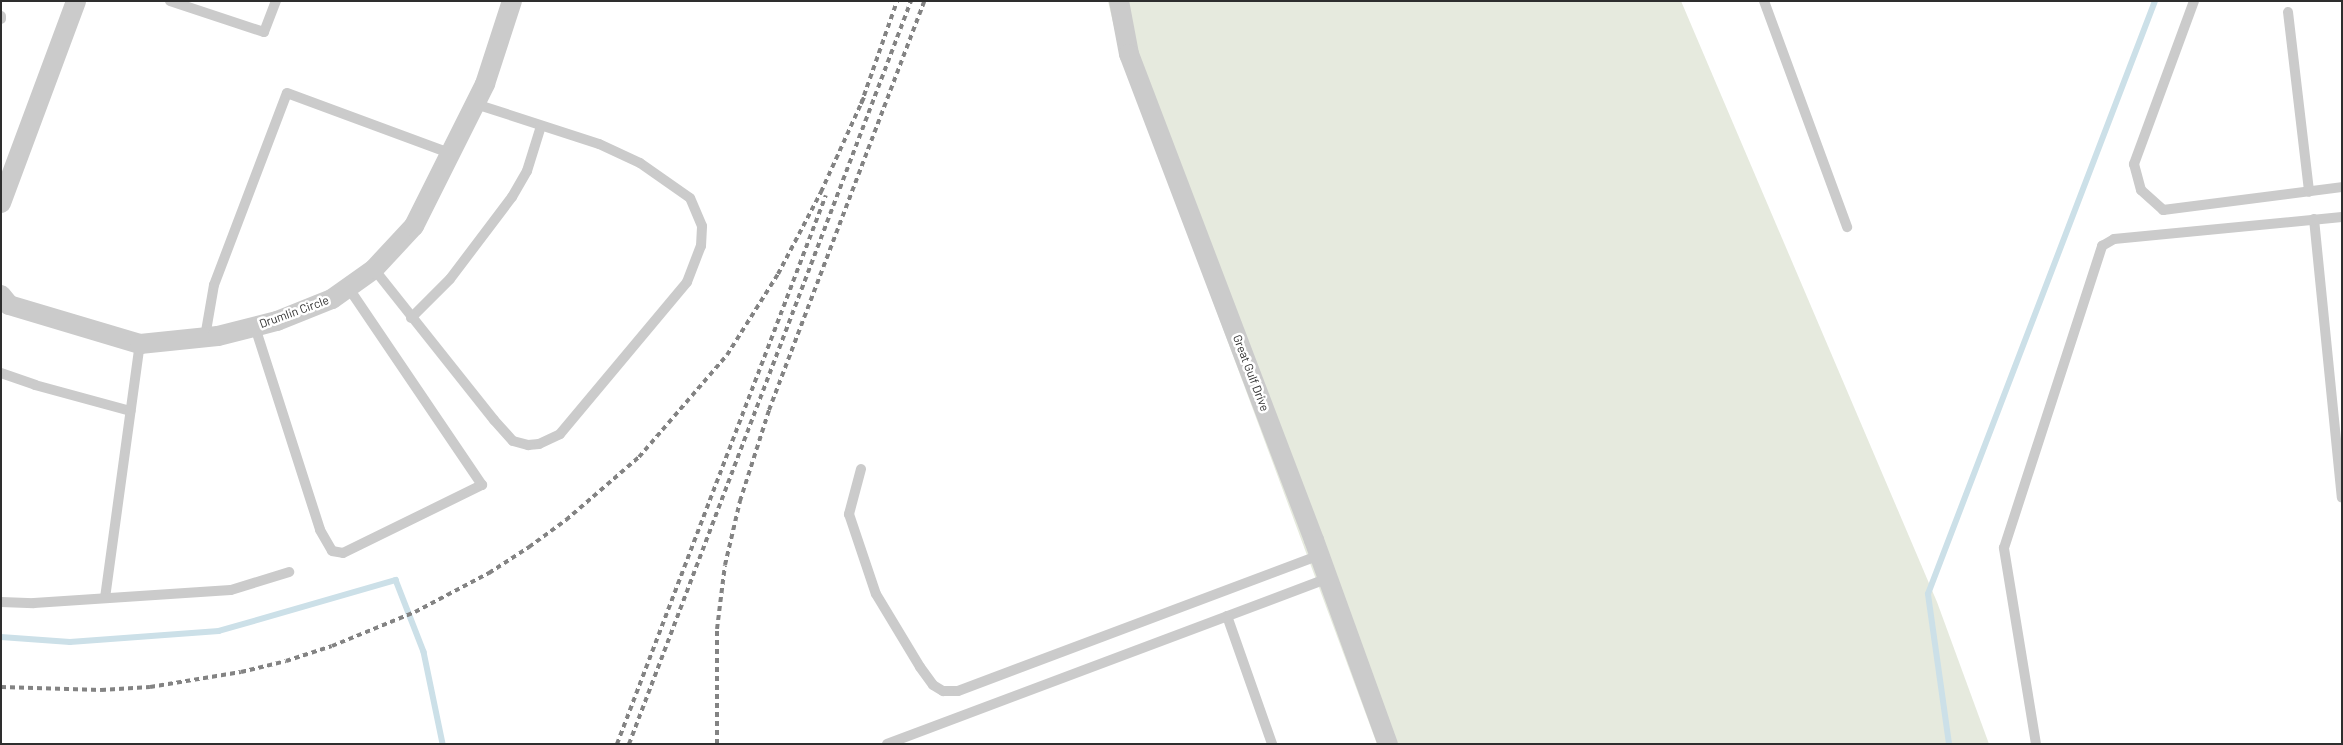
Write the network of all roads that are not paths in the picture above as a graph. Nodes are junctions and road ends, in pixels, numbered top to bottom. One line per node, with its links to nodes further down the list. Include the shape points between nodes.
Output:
1 (76, 1): 14 (street)
2 (170, 1): 3 (lane, via 264,32)
3 (276, 1)
4 (512, 1): 9 (street, Drumlin Circle)
5 (1119, 1): 29 (street, Great Gulf Drive, via 1129,54)
6 (1764, 1): 17 (lane)
7 (2194, 1): 13 (lane, via 2134,164 2141,190 2162,210)
8 (2288, 12): 13 (lane)
9 (476, 104): 10 (lane); 11 (street, Drumlin Circle)
10 (541, 126): 21 (lane, via 526,170 488,232 450,279); 21 (lane, via 599,144 640,163 690,198 702,226 700,246 687,282 560,434 539,444 513,441)
11 (452, 154): 18 (street, Drumlin Circle, via 414,226); 23 (lane, via 288,93 214,285)
12 (2342, 187): 13 (lane)
13 (2309, 192)
14 (1, 203)
15 (2342, 217): 16 (lane)
16 (2314, 219): 28 (lane); 38 (lane, via 2114,239 2102,246 2004,548)
17 (1846, 227)
18 (374, 269): 19 (street, Drumlin Circle); 21 (lane)
19 (348, 287): 22 (street, Drumlin Circle, via 332,299); 22 (lane, via 482,484 343,553 332,551 320,530)
20 (1, 295): 24 (street, Drumlin Circle, via 9,305)
21 (411, 318)
22 (255, 327): 23 (street, Drumlin Circle)
23 (205, 337): 24 (street, Drumlin Circle)
24 (140, 344): 26 (lane)
25 (1, 373): 26 (lane, via 35,386)
26 (130, 411): 32 (lane)
27 (861, 469): 29 (lane, via 849,514 876,594 920,667 933,685 943,691 958,691)
28 (2342, 498)
29 (1320, 555): 31 (street, Great Gulf Drive)
30 (289, 572): 32 (lane, via 231,590)
31 (1328, 578): 34 (lane); 37 (street, Great Gulf Drive)
32 (105, 598): 33 (lane)
33 (1, 602)
34 (1227, 616): 35 (lane); 36 (lane)
35 (887, 744)
36 (1272, 744)
37 (1388, 744)
38 (2036, 744)

